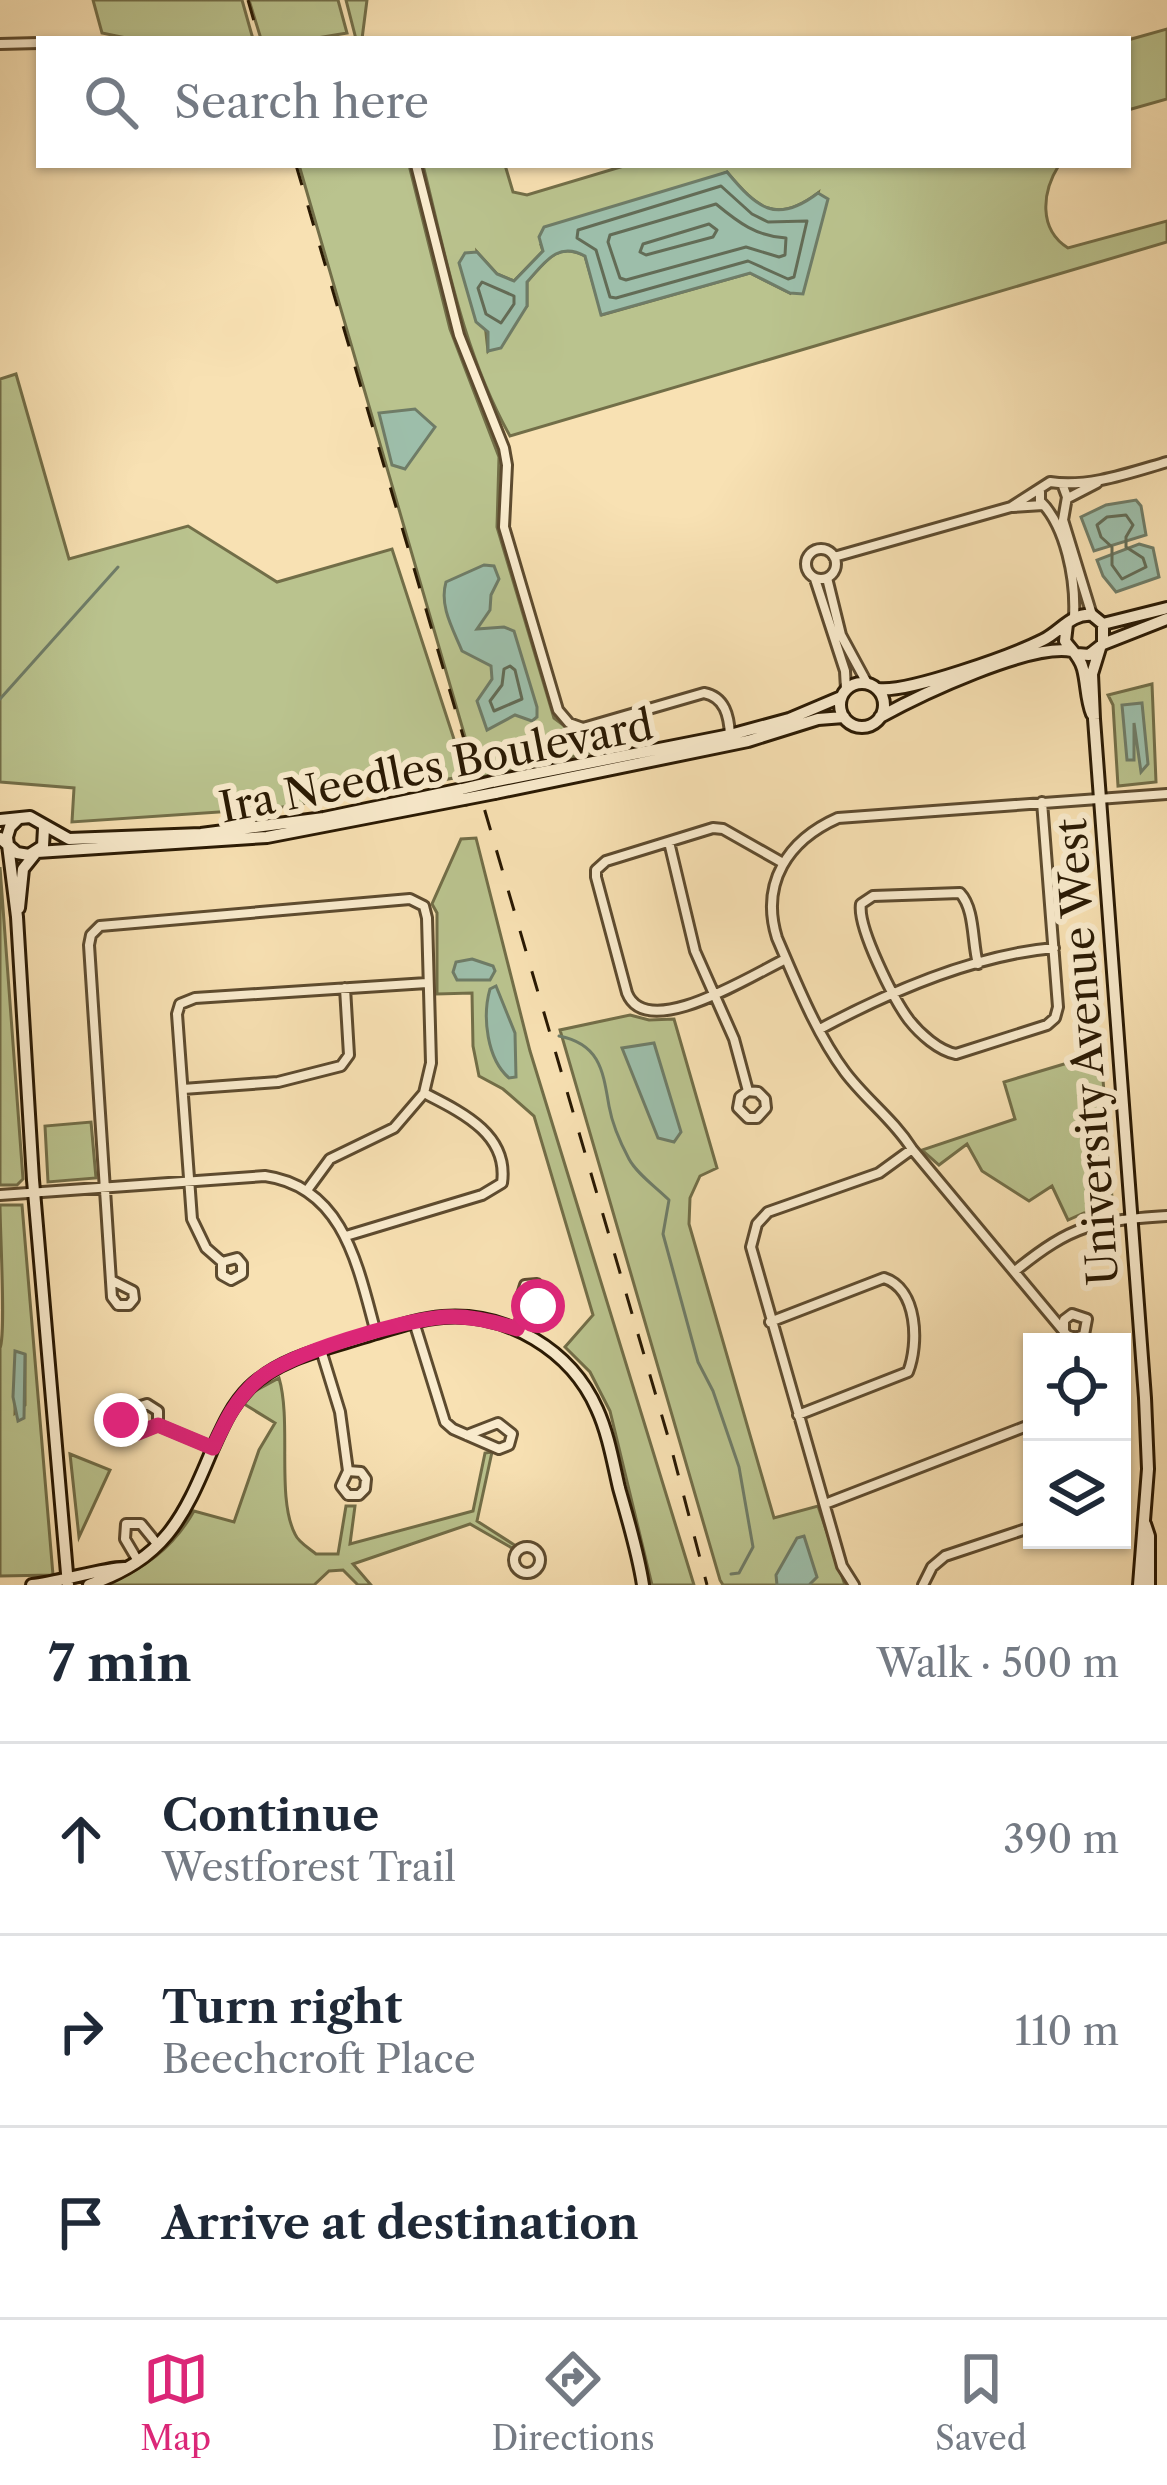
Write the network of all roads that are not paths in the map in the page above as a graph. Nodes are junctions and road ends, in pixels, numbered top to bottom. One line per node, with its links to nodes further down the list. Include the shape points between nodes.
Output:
1 (36, 43): 2 (street)
2 (0, 44)
3 (417, 168): 26 (street, via 459,335 504,448 504,527 558,710 568,723 593,726 704,693 722,702)
4 (1167, 462): 5 (street)
5 (1103, 480): 6 (street); 8 (street)
6 (1062, 485): 7 (street, via 1050,482); 8 (street)
7 (1040, 492): 9 (street); 10 (street)
8 (1065, 502): 10 (street); 15 (street, via 1063,520)
9 (1011, 507): 10 (street); 11 (street)
10 (1047, 507): 17 (street, via 1072,580)
11 (835, 561): 12 (street); 13 (street, via 819,549 808,556)
12 (827, 578): 13 (street); 21 (street, via 841,635)
13 (815, 579): 22 (street, via 845,670)
14 (1167, 608): 18 (main road)
15 (1092, 615): 17 (main road); 18 (main road)
16 (1167, 619): 19 (main road)
17 (1070, 620): 20 (main road, via 1065,641); 21 (main road, via 1037,643 906,688)
18 (1103, 624): 19 (main road)
19 (1102, 646): 20 (main road, via 1089,655); 25 (main road, University Avenue West, via 1092,674)
20 (1074, 652): 23 (main road, via 1050,650 937,686); 25 (main road, University Avenue West)
21 (872, 686): 22 (main road); 23 (main road, via 884,703)
22 (843, 693): 24 (main road); 26 (main road, Ira Needles Boulevard)
23 (880, 717): 24 (main road, via 862,727)
24 (844, 718): 27 (main road, Ira Needles Boulevard)
25 (1094, 719): 30 (main road, University Avenue West)
26 (730, 735): 27 (main road, Ira Needles Boulevard)
27 (494, 788): 28 (main road, Ira Needles Boulevard, bridge)
28 (463, 794): 34 (main road, Ira Needles Boulevard, via 201,834 69,838); 37 (main road, Ira Needles Boulevard, via 267,837)
29 (1167, 794): 30 (street)
30 (1102, 798): 31 (street); 58 (main road, University Avenue West)
31 (1042, 802): 38 (street, via 838,818 801,838); 40 (street)
32 (17, 819): 33 (main road); 34 (main road); 35 (main road)
33 (0, 820)
34 (43, 825): 37 (main road, via 46,839)
35 (5, 842): 37 (main road, via 21,855); 39 (main road)
36 (669, 842): 38 (street, via 723,829); 45 (street); 45 (street, via 596,870 627,992 644,1010 680,1009)
37 (36, 853): 39 (main road, via 23,869)
38 (783, 863): 41 (street, via 771,904)
39 (17, 917): 55 (main road)
40 (1054, 948): 42 (street); 46 (street, via 1052,1022 956,1054 911,1023)
41 (786, 959): 45 (street); 47 (street)
42 (978, 964): 46 (street); 46 (street, via 960,893 870,897 860,916)
43 (427, 983): 44 (street); 50 (street, via 431,1063); 53 (street, via 427,913 410,899 96,928 89,946)
44 (345, 988): 48 (street, via 349,1054 341,1066 291,1081); 48 (street, via 184,1000 177,1014)
45 (712, 994): 49 (street)
46 (896, 994): 47 (street)
47 (820, 1029): 51 (street, via 846,1073)
48 (183, 1089): 52 (street)
49 (748, 1091)
50 (424, 1093): 54 (street, via 394,1128 330,1159); 59 (street, via 490,1134 502,1184)
51 (912, 1149): 61 (street); 65 (street, via 879,1174 768,1212 757,1224 751,1247)
52 (189, 1180): 53 (street); 54 (street, via 265,1175); 60 (street, via 196,1229)
53 (106, 1186): 55 (street); 62 (street)
54 (308, 1189): 59 (street)
55 (34, 1192): 56 (street); 82 (main road)
56 (0, 1195)
57 (1167, 1216): 58 (street)
58 (1130, 1219): 61 (street, via 1072,1230); 77 (main road, University Avenue West, via 1145,1398)
59 (346, 1236): 68 (street)
60 (222, 1262)
61 (1015, 1271): 67 (street)
62 (113, 1281)
63 (526, 1307): 66 (street)
64 (414, 1322): 66 (main road, via 465,1317); 68 (main road); 73 (street, via 446,1422)
65 (770, 1322): 70 (street); 70 (street, via 884,1278 911,1304 908,1372)
66 (517, 1329): 86 (main road, via 560,1357 598,1410)
67 (1064, 1330)
68 (376, 1333): 69 (main road)
69 (322, 1350): 74 (main road, via 251,1386); 75 (street)
70 (798, 1414): 76 (street)
71 (158, 1425): 71 (street, via 158,1411 146,1404 121,1420 128,1432); 74 (street)
72 (1023, 1427): 76 (street)
73 (467, 1435): 73 (street, via 499,1449 512,1439 498,1423)
74 (213, 1448): 79 (main road, via 182,1520)
75 (348, 1472)
76 (825, 1504): 87 (street)
77 (1145, 1524): 89 (main road, University Avenue West); 90 (main road, University Avenue West)
78 (1023, 1530): 88 (street, via 945,1556)
79 (159, 1546): 80 (main road); 80 (street, via 141,1524 126,1524)
80 (132, 1565): 82 (main road); 84 (main road)
81 (526, 1573): 85 (street)
82 (68, 1583): 83 (main road)
83 (32, 1585)
84 (89, 1585)
85 (527, 1585)
86 (643, 1585)
87 (854, 1585)
88 (923, 1585)
89 (1139, 1585)
90 (1149, 1585)

